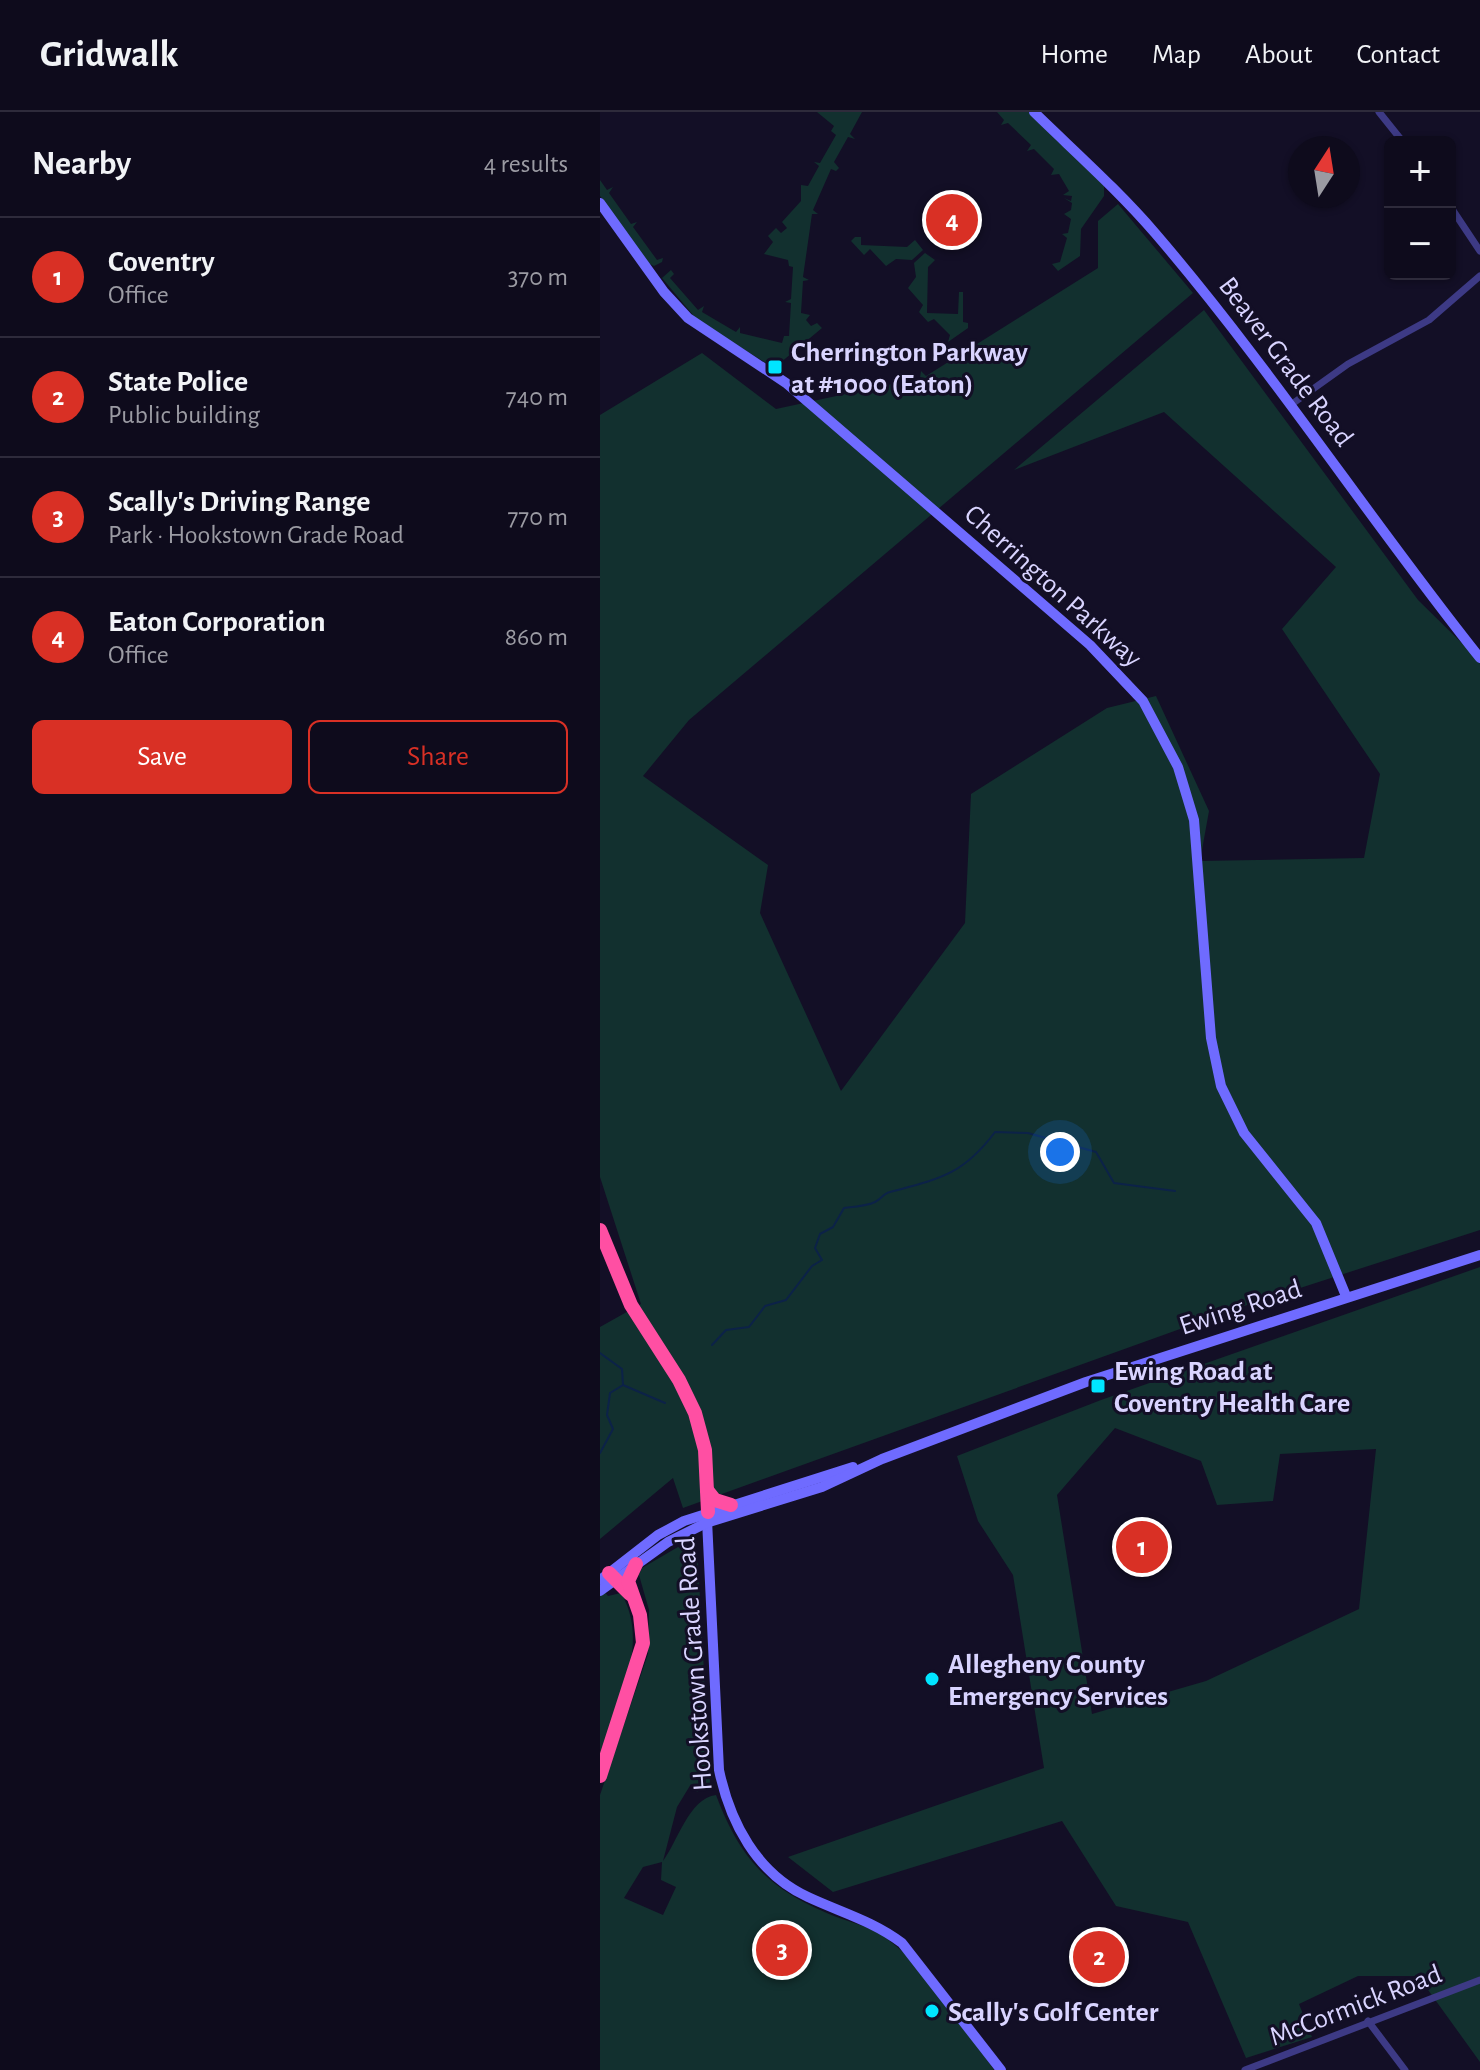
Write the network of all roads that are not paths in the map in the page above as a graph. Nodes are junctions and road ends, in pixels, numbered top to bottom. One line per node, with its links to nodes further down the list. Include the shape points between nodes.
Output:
1 (1034, 112): 8 (street, Beaver Grade Road, via 1152,230)
2 (1379, 112): 3 (street)
3 (1398, 136)
4 (600, 203): 12 (street, Cherrington Parkway, via 688,318 786,383 1090,645 1143,701 1178,767 1194,820 1211,1038 1221,1086 1244,1133 1316,1223)
5 (1451, 208): 6 (street)
6 (1480, 251)
7 (1480, 276): 8 (street, via 1418,328 1348,364)
8 (1292, 404): 9 (street, Beaver Grade Road)
9 (1480, 658)
10 (600, 1230): 14 (highway, via 631,1305 695,1413 705,1450)
11 (1480, 1255): 12 (street, Ewing Road)
12 (1346, 1296): 13 (street, Ewing Road, via 1086,1382)
13 (882, 1459): 15 (street, Ewing Road); 16 (street, Ewing Road, via 822,1487)
14 (707, 1490): 15 (highway, via 715,1500); 16 (highway)
15 (731, 1505): 16 (street, Ewing Road)
16 (707, 1518): 17 (street, Ewing Road); 18 (street, Ewing Road, via 658,1535); 23 (street, Hookstown Grade Road, via 719,1770 725,1800 742,1836 764,1865 793,1888 881,1927 902,1943)
17 (636, 1564): 18 (street, Ewing Road); 19 (highway, via 628,1577)
18 (605, 1583): 19 (highway)
19 (631, 1594): 20 (highway, via 642,1625 642,1651)
20 (600, 1776)
21 (1480, 1980): 22 (street, McCormick Road)
22 (1368, 2021): 24 (street, McCormick Road); 25 (street)
23 (1001, 2070)
24 (1245, 2070)
25 (1405, 2070)

